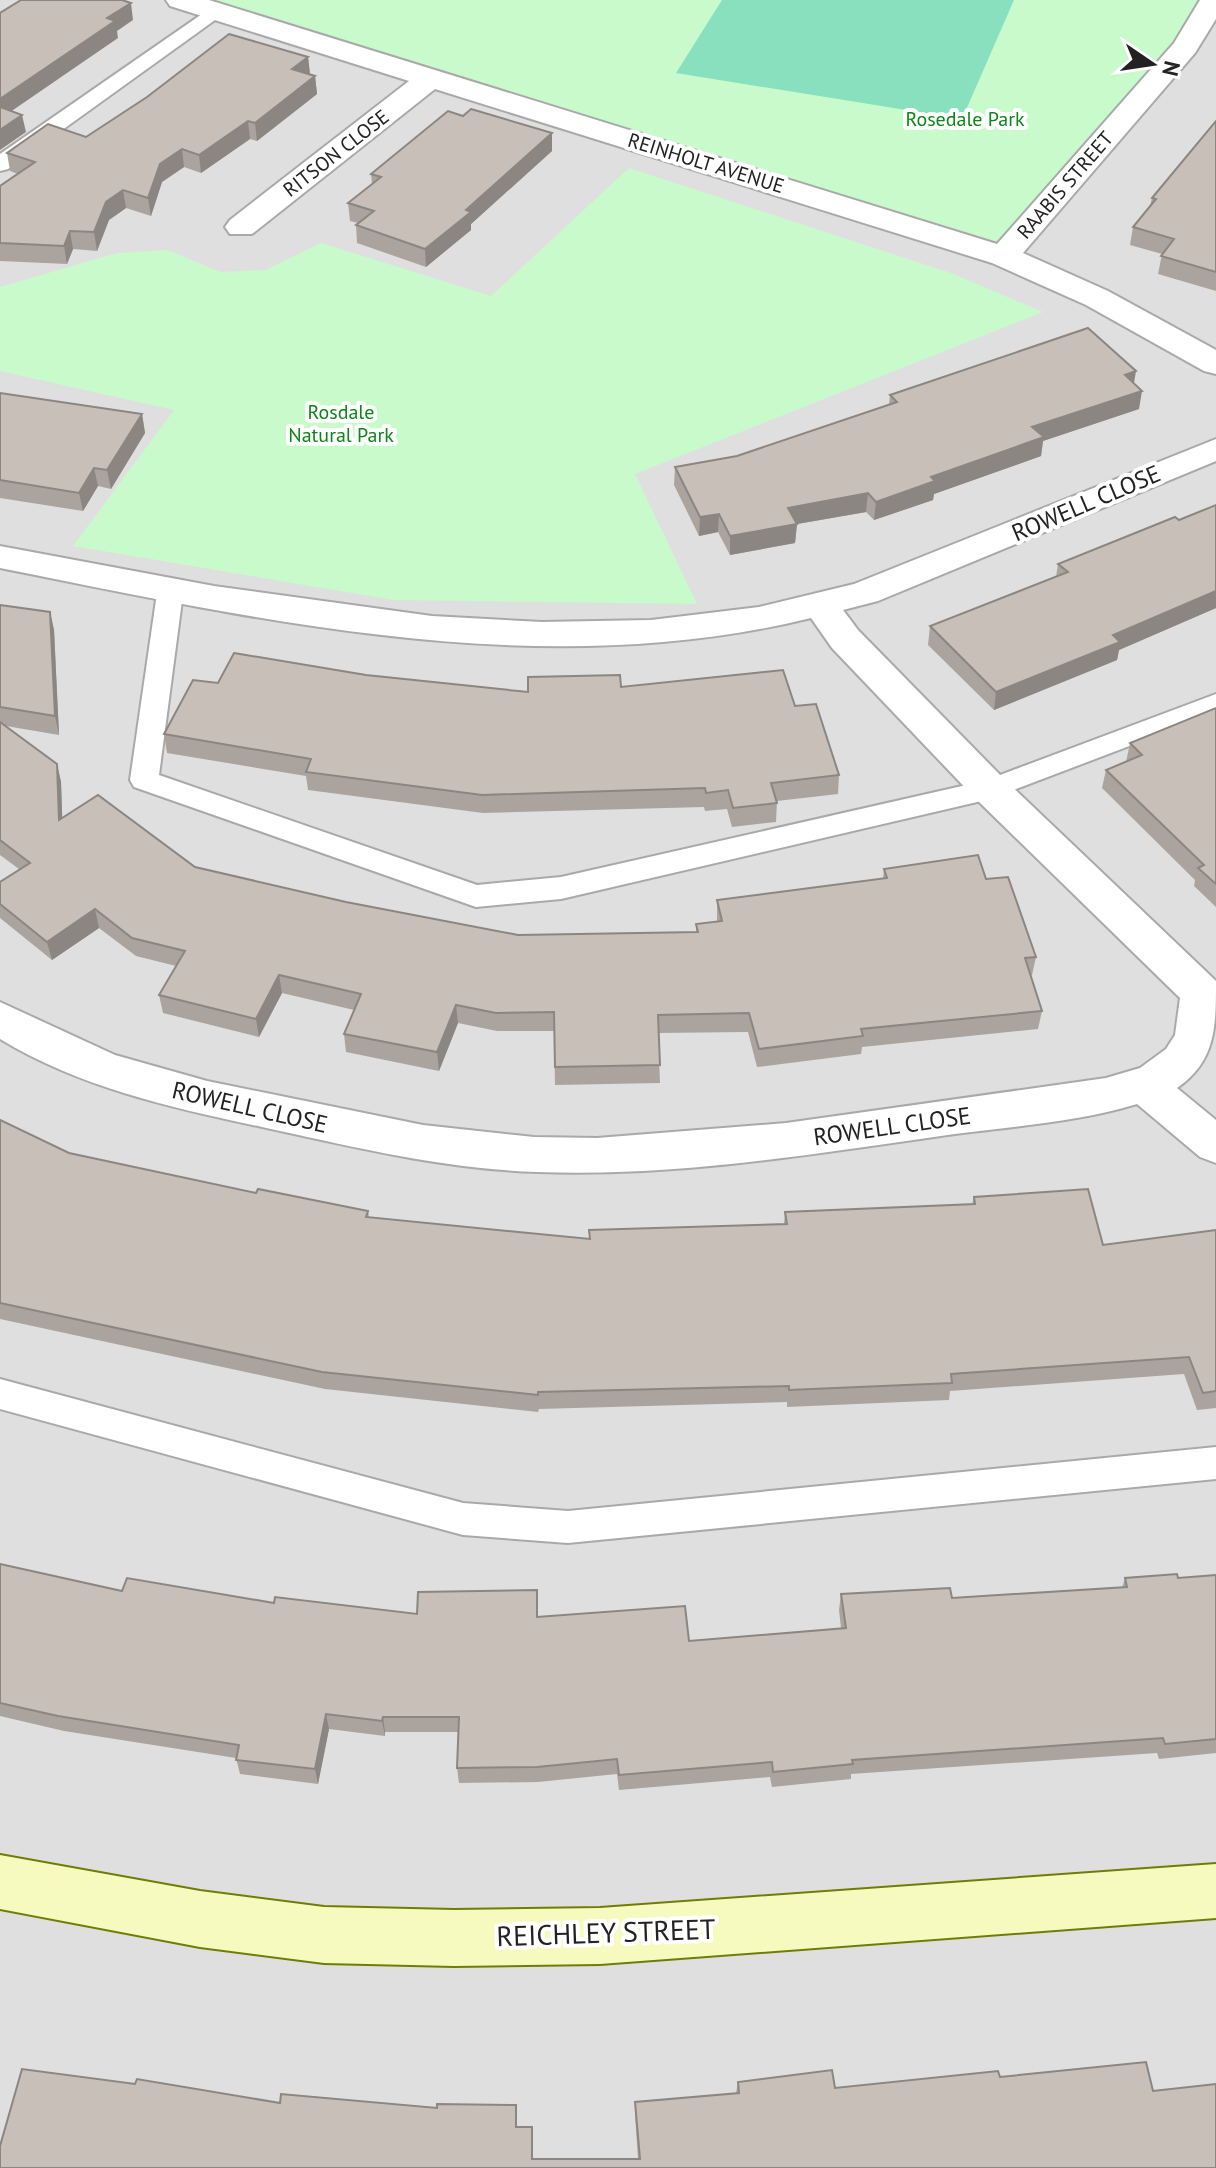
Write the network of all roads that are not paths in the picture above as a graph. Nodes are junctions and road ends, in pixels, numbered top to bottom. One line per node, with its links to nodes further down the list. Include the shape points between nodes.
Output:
1 (180, 0): 3 (street, REINHOLT AVENUE)
2 (1214, 0): 7 (street, RAABIS STREET, via 1185,47)
3 (215, 11): 4 (street, REINHOLT AVENUE); 5 (lane)
4 (431, 78): 6 (street, RITSON CLOSE); 7 (street, REINHOLT AVENUE)
5 (0, 164)
6 (241, 227)
7 (1003, 256): 8 (street, REINHOLT AVENUE)
8 (1211, 355)
9 (1216, 449): 12 (street, ROWELL CLOSE, via 899,581)
10 (0, 557): 11 (street, ROWELL CLOSE)
11 (170, 593): 12 (street, ROWELL CLOSE, via 471,632 639,631); 14 (lane, via 144,780 476,896 561,888)
12 (822, 607): 14 (street, ROWELL CLOSE, via 845,639)
13 (1216, 703): 14 (lane)
14 (990, 789): 15 (street, ROWELL CLOSE)
15 (1209, 1000): 17 (street, ROWELL CLOSE, via 1192,1049 1173,1069)
16 (0, 1018): 17 (street, ROWELL CLOSE, via 85,1062 147,1084 383,1137 568,1157 758,1144 1068,1101)
17 (1144, 1085): 18 (street)
18 (1216, 1145)
19 (0, 1394): 20 (lane, via 463,1519 568,1527)
20 (1216, 1463)
21 (0, 1882): 22 (street, REICHLEY STREET, via 200,1919 324,1935 454,1938 600,1936)
22 (1216, 1891)

